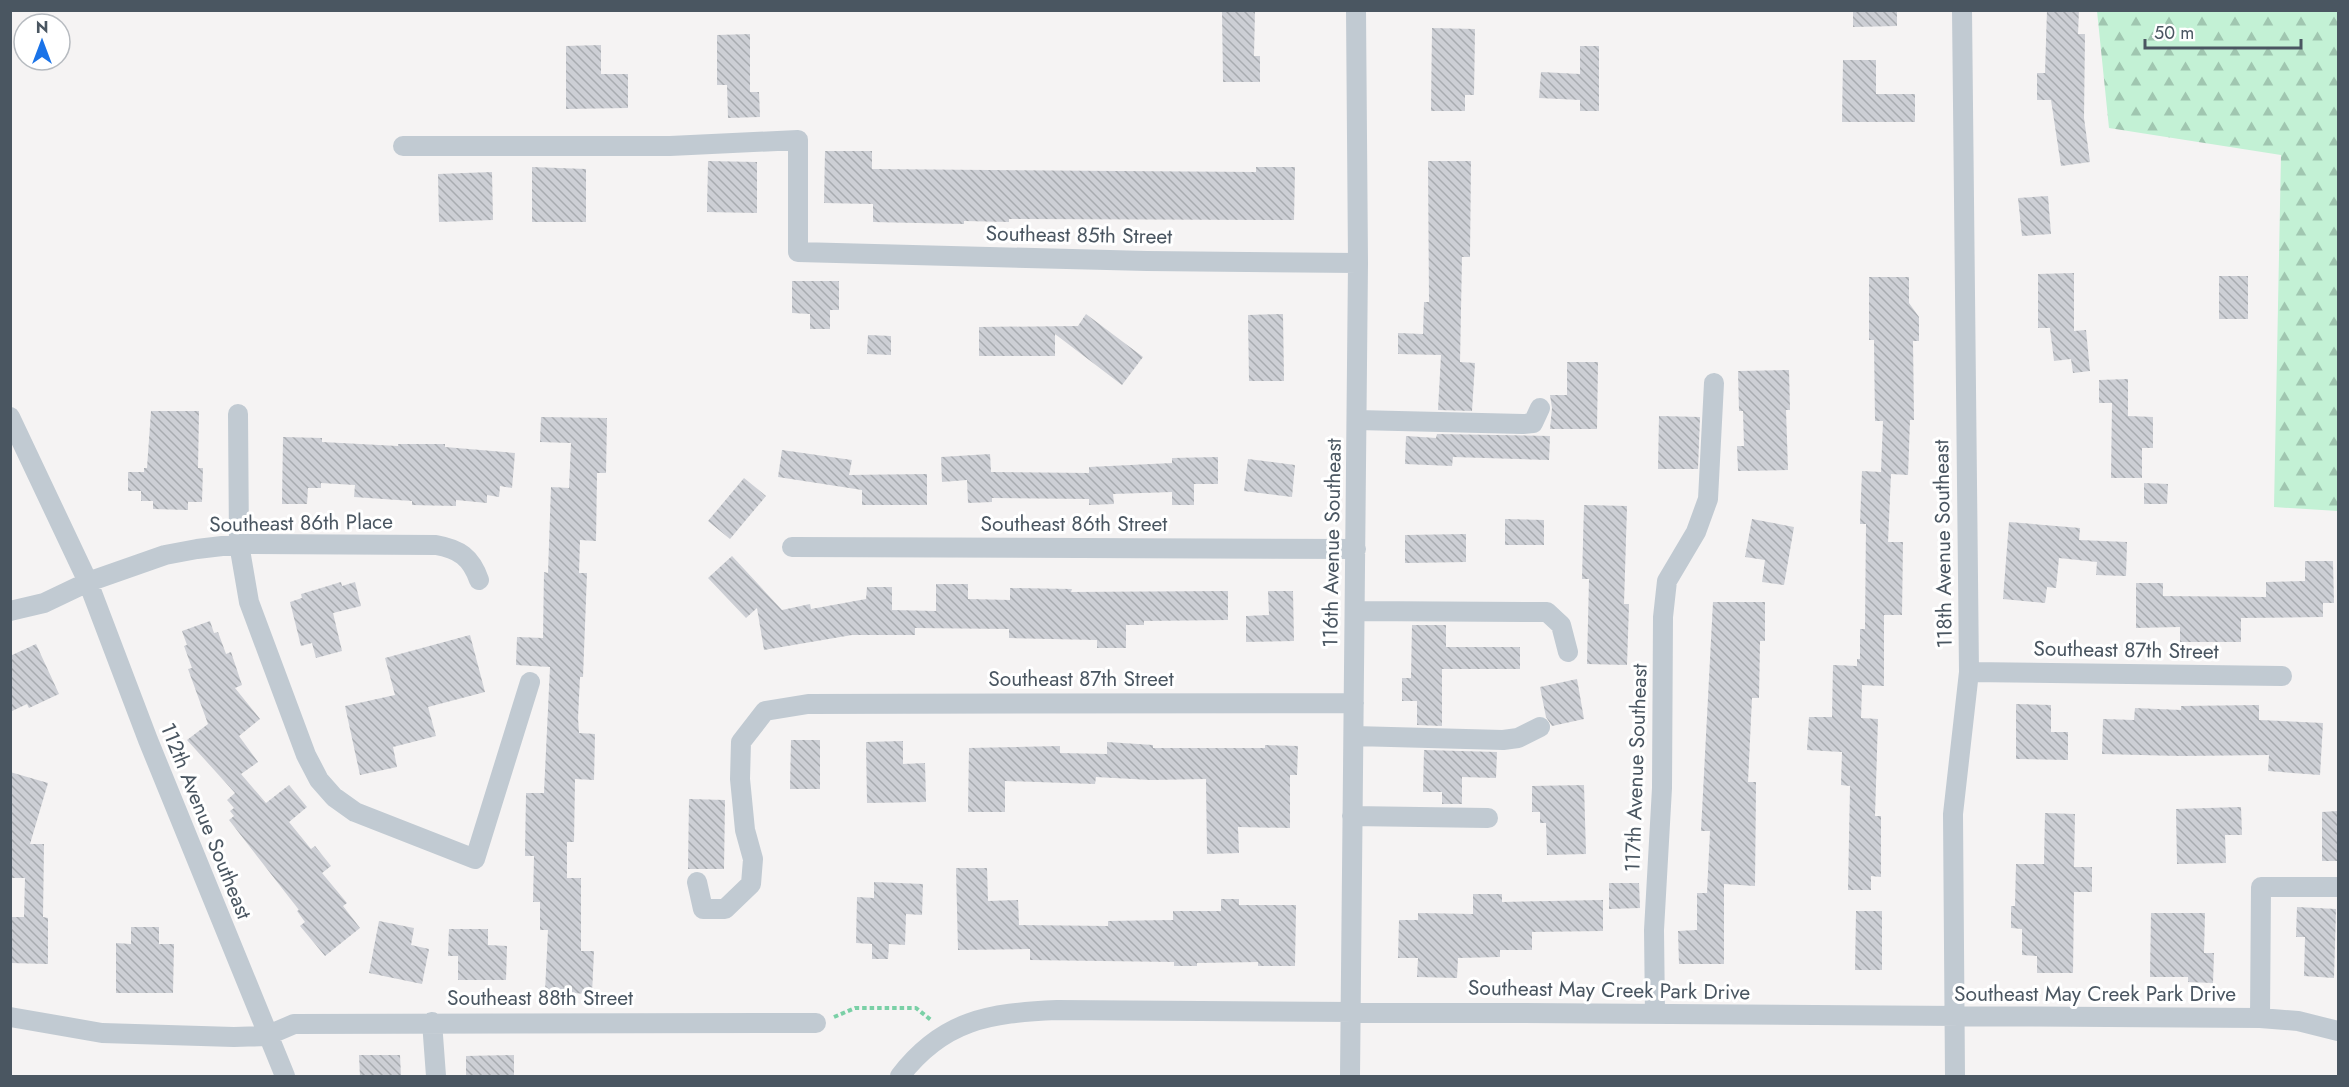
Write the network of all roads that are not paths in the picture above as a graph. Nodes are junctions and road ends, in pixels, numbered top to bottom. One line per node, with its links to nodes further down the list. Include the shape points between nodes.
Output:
1 (1356, 10): 4 (street, 116th Avenue Southeast)
2 (1962, 10): 18 (street, 118th Avenue Southeast)
3 (403, 146): 4 (street, Southeast 85th Street, via 670,146 798,140 798,252)
4 (1358, 263): 9 (street, 116th Avenue Southeast)
5 (1714, 383): 29 (street, 117th Avenue Southeast, via 1708,499 1696,532 1667,582 1663,617)
6 (1540, 408): 9 (street, via 1533,423 1523,424)
7 (238, 414): 10 (street)
8 (10, 417): 14 (street, 112th Avenue Southeast)
9 (1357, 420): 12 (street, 116th Avenue Southeast)
10 (239, 544): 13 (street, Southeast 86th Place, via 436,545 466,555); 14 (street, Southeast 86th Place, via 165,555); 20 (street, via 249,602 306,755 319,780 355,812 476,859)
11 (792, 547): 12 (street, Southeast 86th Street)
12 (1356, 549): 16 (street, 116th Avenue Southeast)
13 (479, 580)
14 (88, 582): 15 (street, Southeast 86th Place, via 44,603); 36 (street, 112th Avenue Southeast)
15 (10, 611)
16 (1355, 611): 17 (street, via 1547,612 1561,625); 21 (street, 116th Avenue Southeast)
17 (1568, 652)
18 (1969, 672): 19 (street, Southeast 87th Street); 31 (street, 118th Avenue Southeast, via 1953,814)
19 (2282, 676)
20 (530, 682)
21 (1354, 703): 23 (street, 116th Avenue Southeast); 26 (street, Southeast 87th Street, via 808,704 765,711 741,742 744,820 753,859 751,884 725,909 703,909)
22 (1540, 727): 23 (street, via 1503,741)
23 (1353, 736): 24 (street, 116th Avenue Southeast)
24 (1352, 816): 25 (street); 28 (street, 116th Avenue Southeast)
25 (1488, 818)
26 (697, 882)
27 (2338, 887): 32 (street, via 2261,887)
28 (1350, 1011): 29 (street, Southeast May Creek Park Drive); 39 (street, Southeast May Creek Park Drive, via 1025,1011 976,1018 916,1055); 40 (street, 116th Avenue Southeast)
29 (1655, 1014): 31 (street, Southeast May Creek Park Drive)
30 (10, 1017): 36 (street, via 102,1033)
31 (1955, 1017): 32 (street, Southeast May Creek Park Drive); 41 (street, 118th Avenue Southeast)
32 (2260, 1018): 35 (street, Southeast May Creek Park Drive, via 2298,1021)
33 (432, 1022): 34 (street, Southeast 88th Street); 36 (street, Southeast 88th Street, via 294,1024); 38 (street)
34 (816, 1023)
35 (2338, 1031)
36 (266, 1036): 37 (street, 112th Avenue Southeast)
37 (285, 1077)
38 (436, 1077)
39 (900, 1077)
40 (1350, 1077)
41 (1955, 1077)

